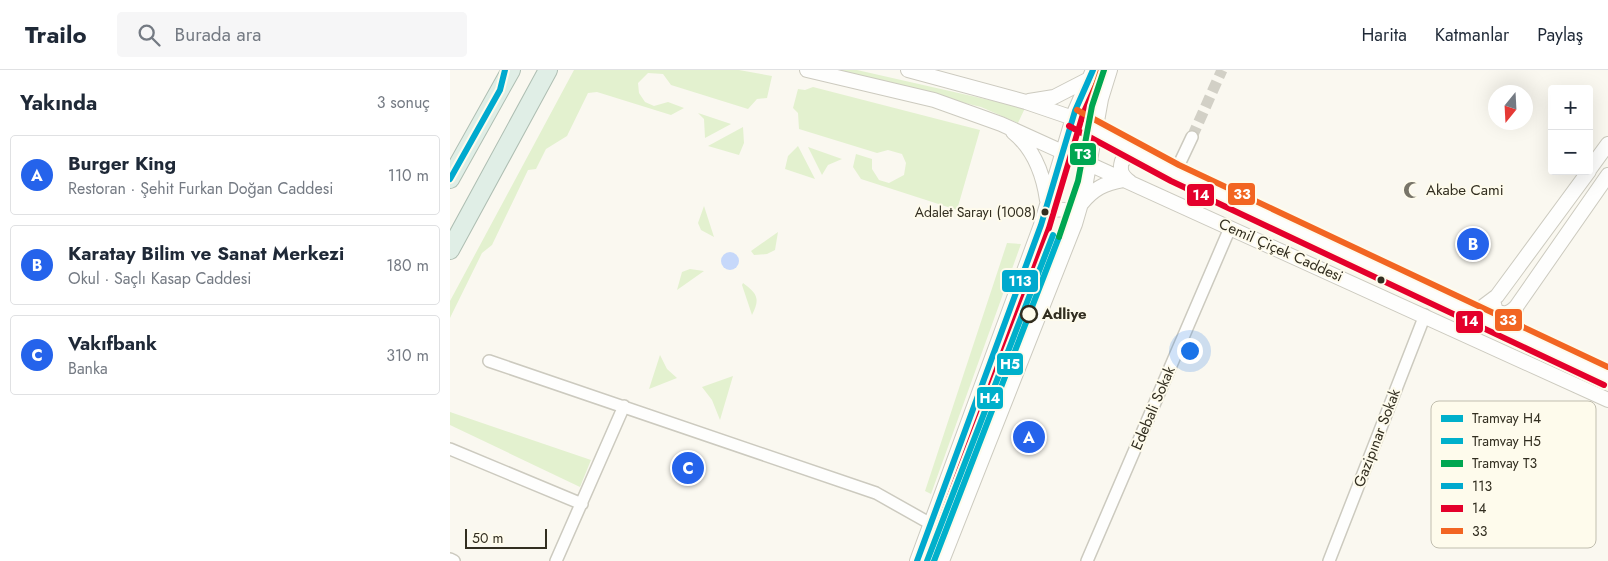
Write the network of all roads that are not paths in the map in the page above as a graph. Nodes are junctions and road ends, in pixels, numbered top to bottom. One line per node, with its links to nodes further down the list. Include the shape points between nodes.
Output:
1 (511, 70): 22 (highway)
2 (548, 70): 29 (highway)
3 (806, 70): 10 (street, Cemil Çiçek Caddesi, via 934,100)
4 (908, 70): 7 (street, Cemil Çiçek Caddesi)
5 (1110, 70): 8 (street)
6 (1091, 75): 7 (street, via 1054,97); 9 (street)
7 (1026, 102): 9 (street, Cemil Çiçek Caddesi)
8 (1099, 109): 11 (street); 12 (street)
9 (1073, 118): 11 (street, Cemil Çiçek Caddesi); 15 (street)
10 (1008, 128): 15 (street, Cemil Çiçek Caddesi); 24 (street, via 1033,154 1041,171)
11 (1096, 129): 12 (street, Cemil Çiçek Caddesi); 18 (street)
12 (1110, 137): 16 (street, Cemil Çiçek Caddesi)
13 (1192, 137): 19 (street)
14 (1608, 144): 17 (street)
15 (1063, 152): 18 (street, Cemil Çiçek Caddesi); 24 (street)
16 (1142, 155): 19 (street, Cemil Çiçek Caddesi); 23 (street, via 1130,155 1122,161 1120,168)
17 (1593, 165)
18 (1089, 170): 23 (street, Cemil Çiçek Caddesi); 25 (street)
19 (1175, 173): 32 (street, Cemil Çiçek Caddesi)
20 (1586, 175): 30 (street)
21 (1608, 175): 31 (street)
22 (450, 179)
23 (1127, 182): 25 (street, via 1099,187); 28 (street, Cemil Çiçek Caddesi)
24 (1048, 204): 27 (street)
25 (1080, 206): 26 (street)
26 (1075, 224): 27 (street, via 1075,217 1063,209 1052,210); 46 (street)
27 (1041, 225): 41 (street)
28 (1230, 228): 33 (street, Cemil Çiçek Caddesi); 47 (street, Edebali Sokak)
29 (450, 250)
30 (1493, 301): 31 (street, via 1496,311 1503,314); 32 (street, via 1481,308)
31 (1516, 307): 34 (street, via 1516,324)
32 (1465, 310): 34 (street, Cemil Çiçek Caddesi)
33 (1425, 315): 37 (street, Cemil Çiçek Caddesi); 48 (street, Gazipınar Sokak)
34 (1524, 338): 36 (street, Cemil Çiçek Caddesi)
35 (489, 361): 38 (street)
36 (1608, 377)
37 (1608, 400)
38 (624, 406): 40 (street); 41 (street, via 876,494)
39 (450, 449): 40 (street)
40 (582, 504): 44 (street)
41 (931, 524): 45 (street)
42 (450, 559): 43 (street)
43 (454, 561)
44 (556, 561)
45 (917, 561)
46 (942, 561)
47 (1087, 561)
48 (1329, 561)

